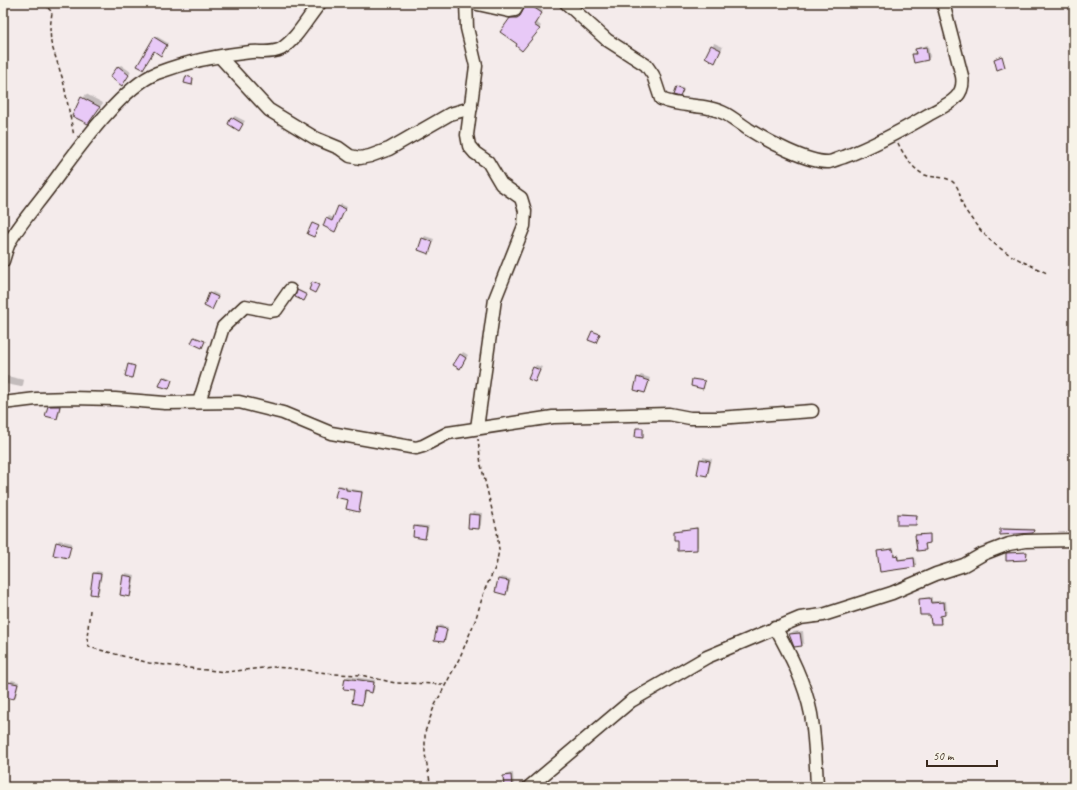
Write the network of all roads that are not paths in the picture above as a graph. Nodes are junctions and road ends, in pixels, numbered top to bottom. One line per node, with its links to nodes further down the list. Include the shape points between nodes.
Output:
1 (320, 3): 7 (street, via 281,49)
2 (466, 3): 8 (street, via 467,28 476,66)
3 (472, 3): 4 (street, via 509,11 515,10)
4 (519, 3)
5 (566, 3): 6 (street, via 607,40 646,65 653,75 661,99 724,113 750,130 814,160 830,162 859,152 894,134 950,102 962,91 964,85)
6 (943, 3)
7 (220, 57): 8 (street, via 269,110 350,156 360,158 389,149 450,114); 9 (street, via 174,68 145,79 116,105 77,150 9,242)
8 (471, 108): 14 (street, via 467,135 469,146 488,162 501,184 521,198 525,211 524,226 495,299)
9 (3, 261)
10 (290, 290): 11 (street, via 276,310 246,306 223,327)
11 (199, 402): 12 (street, via 165,403 71,398); 14 (street, via 239,402 283,413 331,433 416,448 448,433)
12 (3, 403)
13 (812, 411): 14 (street, via 718,418 690,418 669,414 561,417)
14 (477, 428)
15 (1074, 540): 16 (street, via 1025,541 1009,544 892,593)
16 (775, 627): 17 (street, via 707,657 631,701); 18 (street, via 792,659 807,697 814,737)
17 (529, 787)
18 (817, 787)

